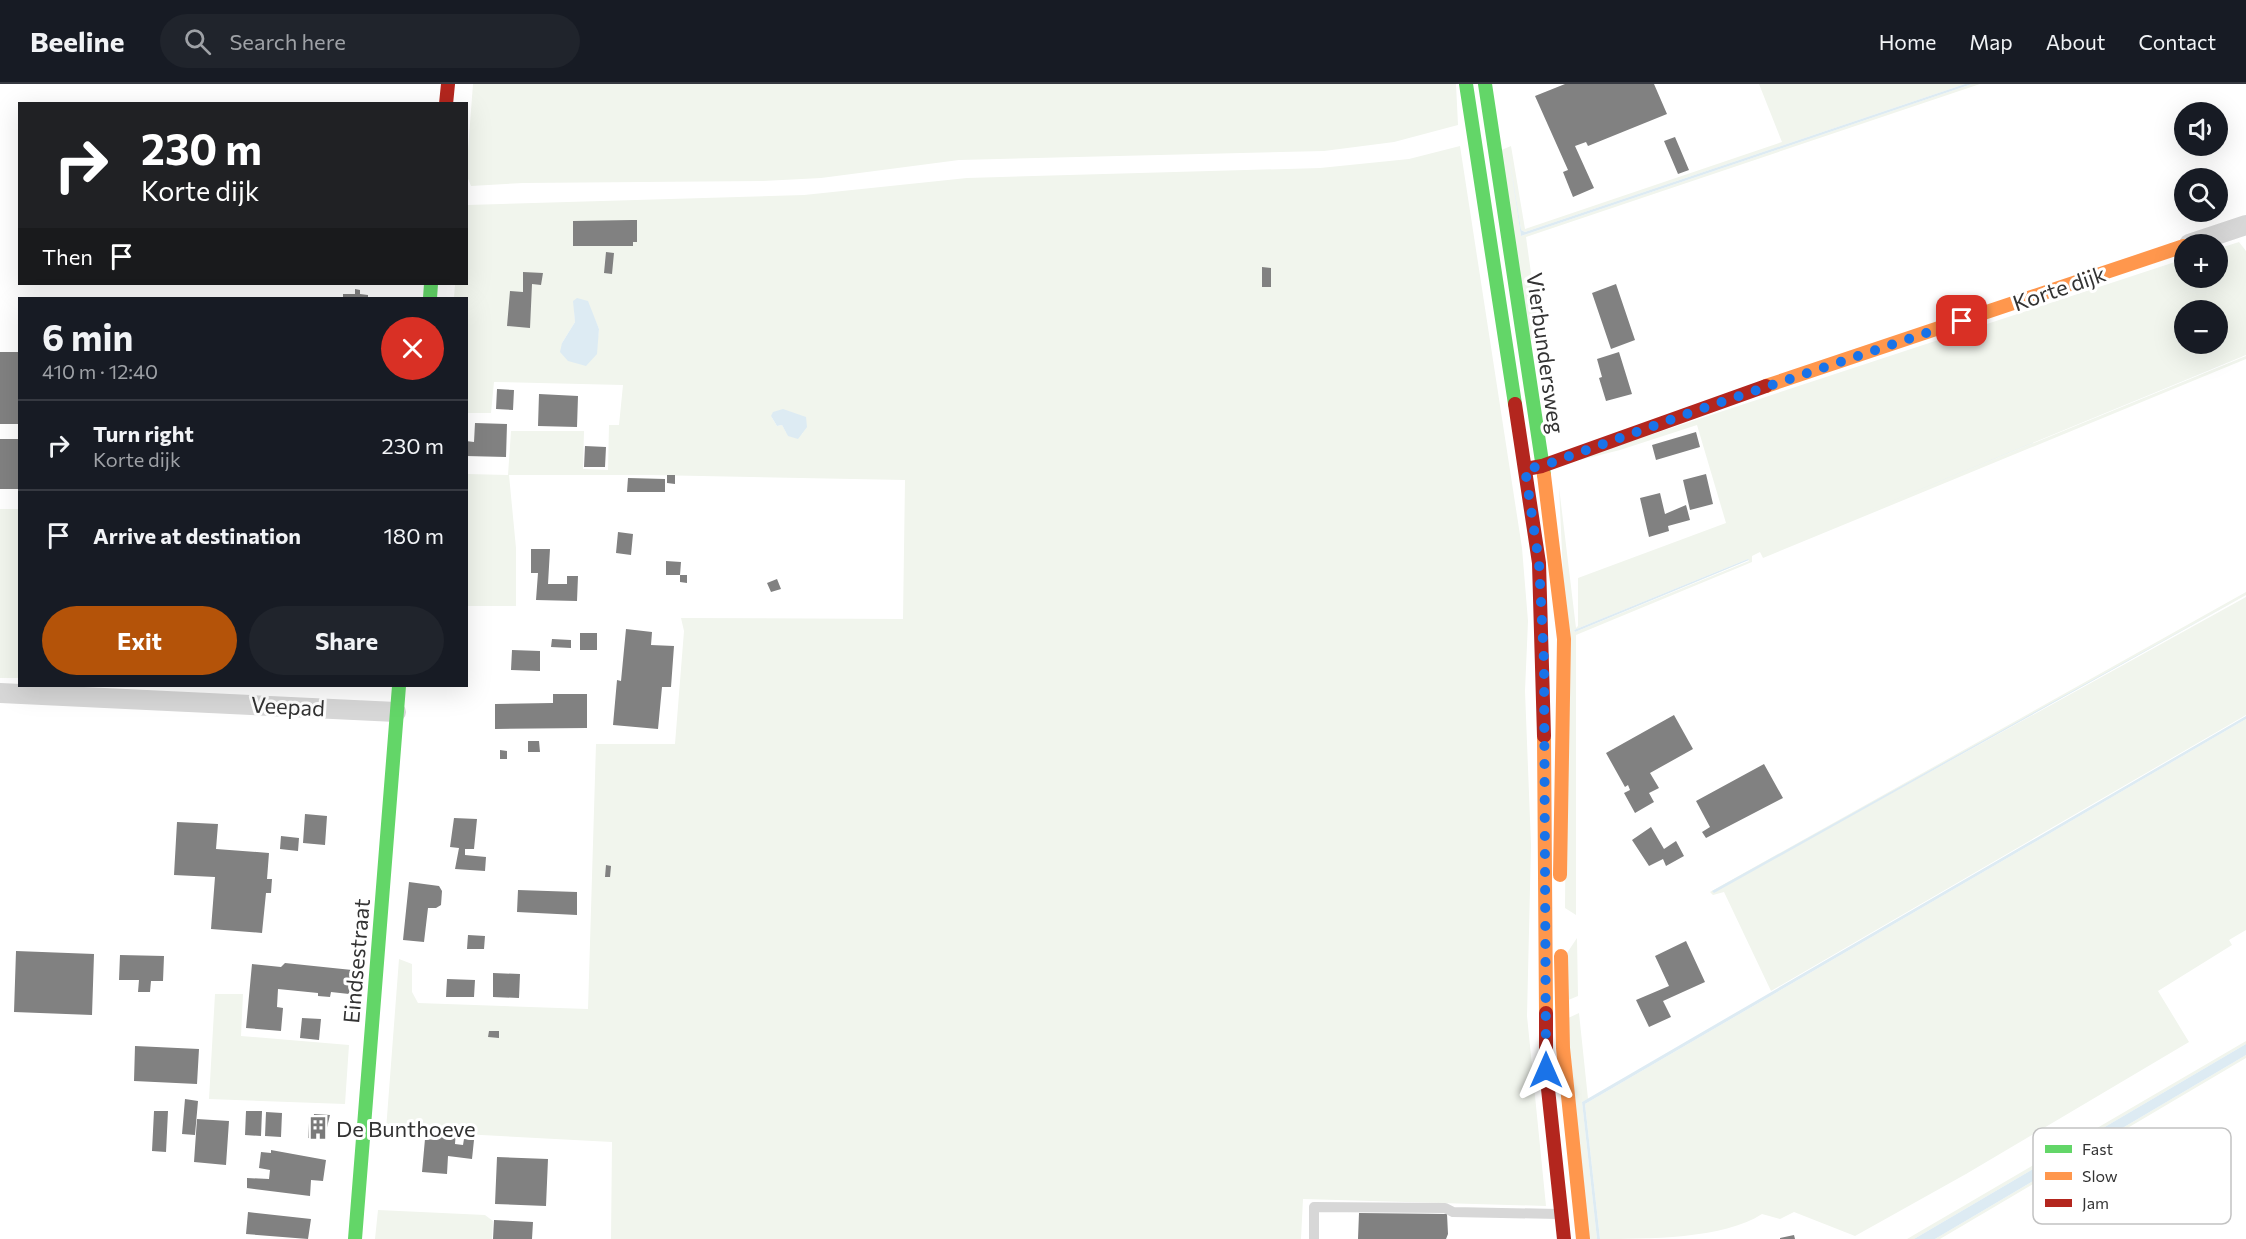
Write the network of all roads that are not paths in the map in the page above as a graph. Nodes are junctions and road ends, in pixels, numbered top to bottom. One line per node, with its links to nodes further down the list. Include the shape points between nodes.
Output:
1 (448, 84): 4 (street)
2 (1466, 84): 9 (street, Vierbundersweg)
3 (1485, 84): 8 (street, Vierbundersweg)
4 (446, 102)
5 (2246, 225): 6 (street)
6 (2219, 234)
7 (2174, 249): 8 (street, Korte dijk)
8 (1542, 466): 9 (street, Korte dijk); 13 (street, Vierbundersweg, via 1564,639)
9 (1525, 469): 15 (street, Vierbundersweg, via 1539,563 1544,662 1546,1070)
10 (399, 687): 12 (street, Eindsestraat)
11 (0, 693): 12 (street, Veepad)
12 (396, 712): 16 (street, Eindsestraat)
13 (1560, 890)
14 (1560, 946): 19 (street, via 1563,1047)
15 (1562, 1214): 17 (lane, via 1314,1207); 18 (street, Vierbundersweg)
16 (355, 1239)
17 (1314, 1239)
18 (1564, 1239)
19 (1583, 1239)

